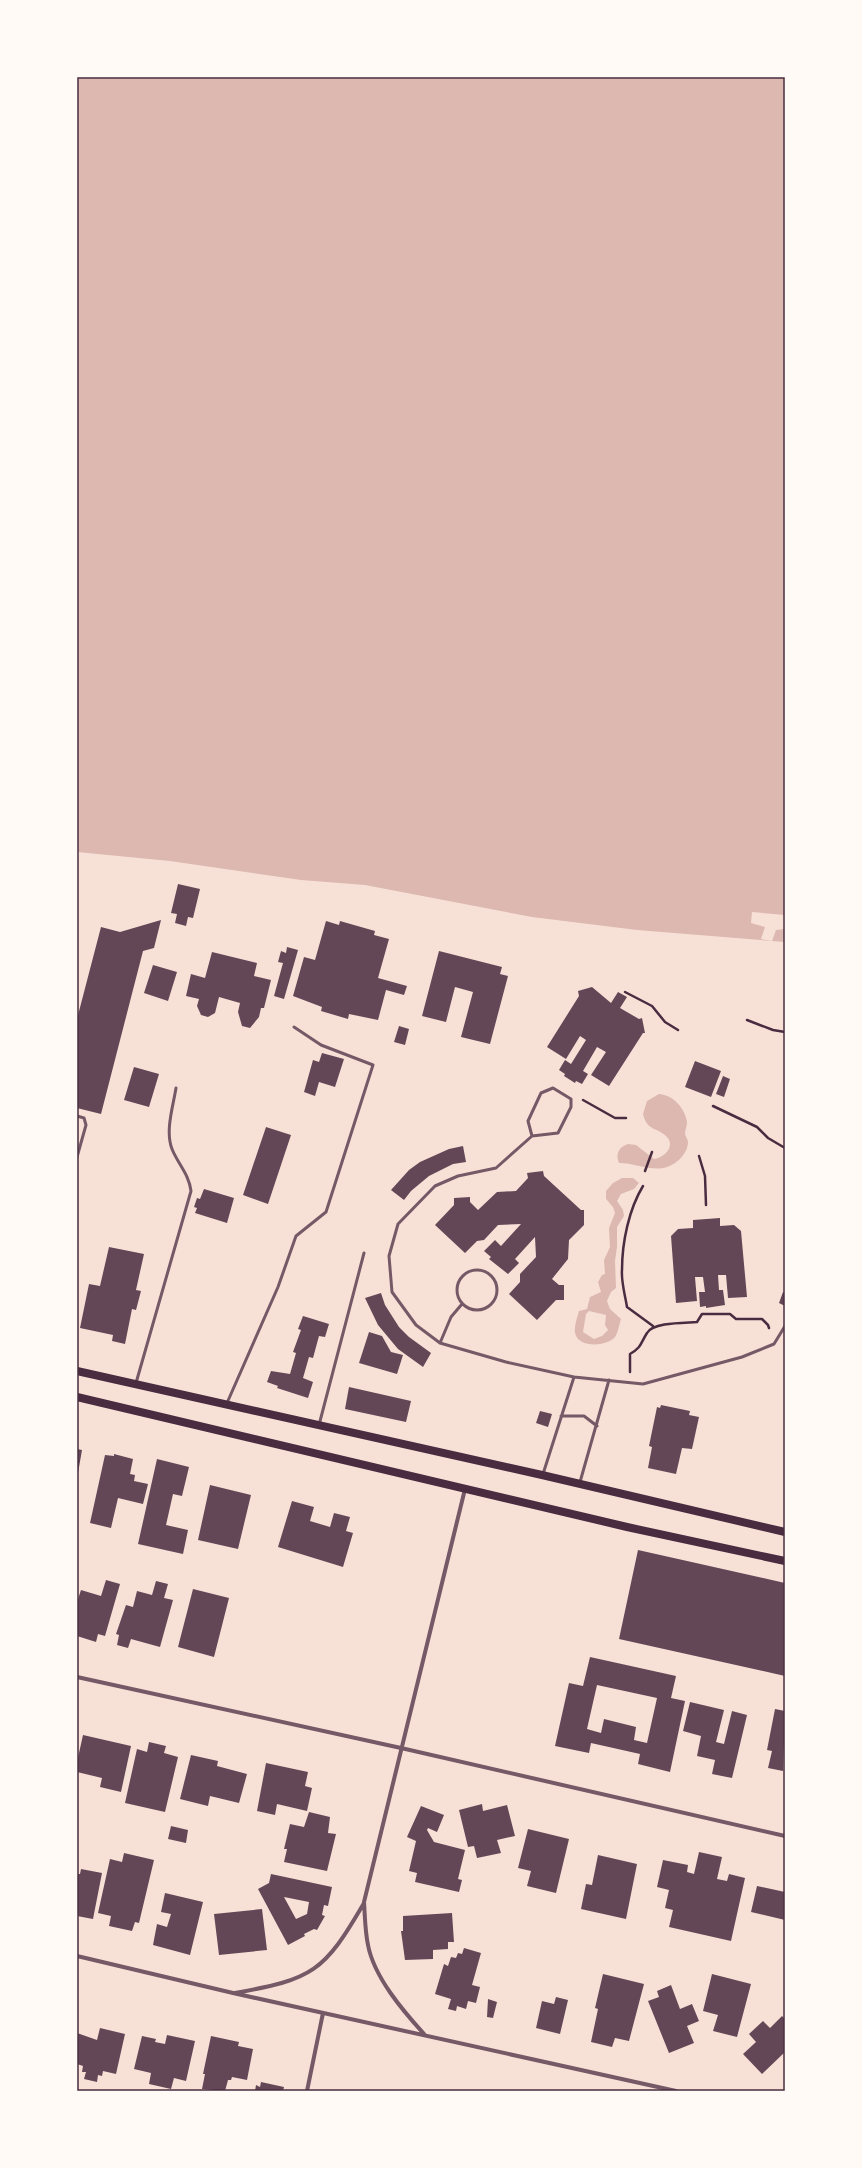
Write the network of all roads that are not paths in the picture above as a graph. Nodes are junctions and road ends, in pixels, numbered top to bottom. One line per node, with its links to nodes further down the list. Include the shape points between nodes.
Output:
1 (294, 1027): 15 (lane, via 321,1045 372,1066 326,1212 296,1236 278,1287)
2 (176, 1088): 13 (lane, via 169,1136 172,1150 190,1180 191,1191)
3 (77, 1116): 5 (lane, via 84,1118 86,1126)
4 (532, 1136): 4 (lane, via 528,1121 541,1093 553,1088 571,1099 571,1107 558,1134); 9 (lane, via 496,1168 458,1176 435,1186 398,1224 389,1256 392,1292 416,1326)
5 (77, 1156)
6 (364, 1253): 17 (lane)
7 (462, 1304): 7 (lane, via 456,1288 464,1273 479,1269 492,1276 498,1290 491,1304 477,1310 469,1309); 9 (lane, via 451,1317)
8 (785, 1326): 12 (lane, via 774,1344 727,1361 643,1384)
9 (440, 1343): 11 (lane, via 506,1362)
10 (77, 1372): 13 (main road)
11 (574, 1377): 12 (lane); 16 (lane)
12 (609, 1380): 18 (lane)
13 (135, 1385): 15 (main road)
14 (77, 1397): 21 (main road)
15 (226, 1405): 17 (main road)
16 (561, 1416): 18 (lane, via 584,1416); 19 (lane)
17 (319, 1426): 19 (main road)
18 (598, 1426): 20 (lane)
19 (542, 1475): 20 (main road)
20 (580, 1484): 22 (main road)
21 (465, 1489): 23 (main road); 25 (street)
22 (785, 1532)
23 (785, 1561)
24 (77, 1677): 25 (street)
25 (402, 1748): 26 (street); 27 (street)
26 (785, 1836)
27 (364, 1902): 29 (street, via 344,1938 316,1969 297,1979 273,1986); 31 (street, via 368,1947 374,1964 402,2009)
28 (77, 1956): 29 (street)
29 (233, 1993): 30 (street)
30 (323, 2013): 31 (street); 32 (street)
31 (426, 2035): 33 (street)
32 (307, 2091)
33 (676, 2091)

